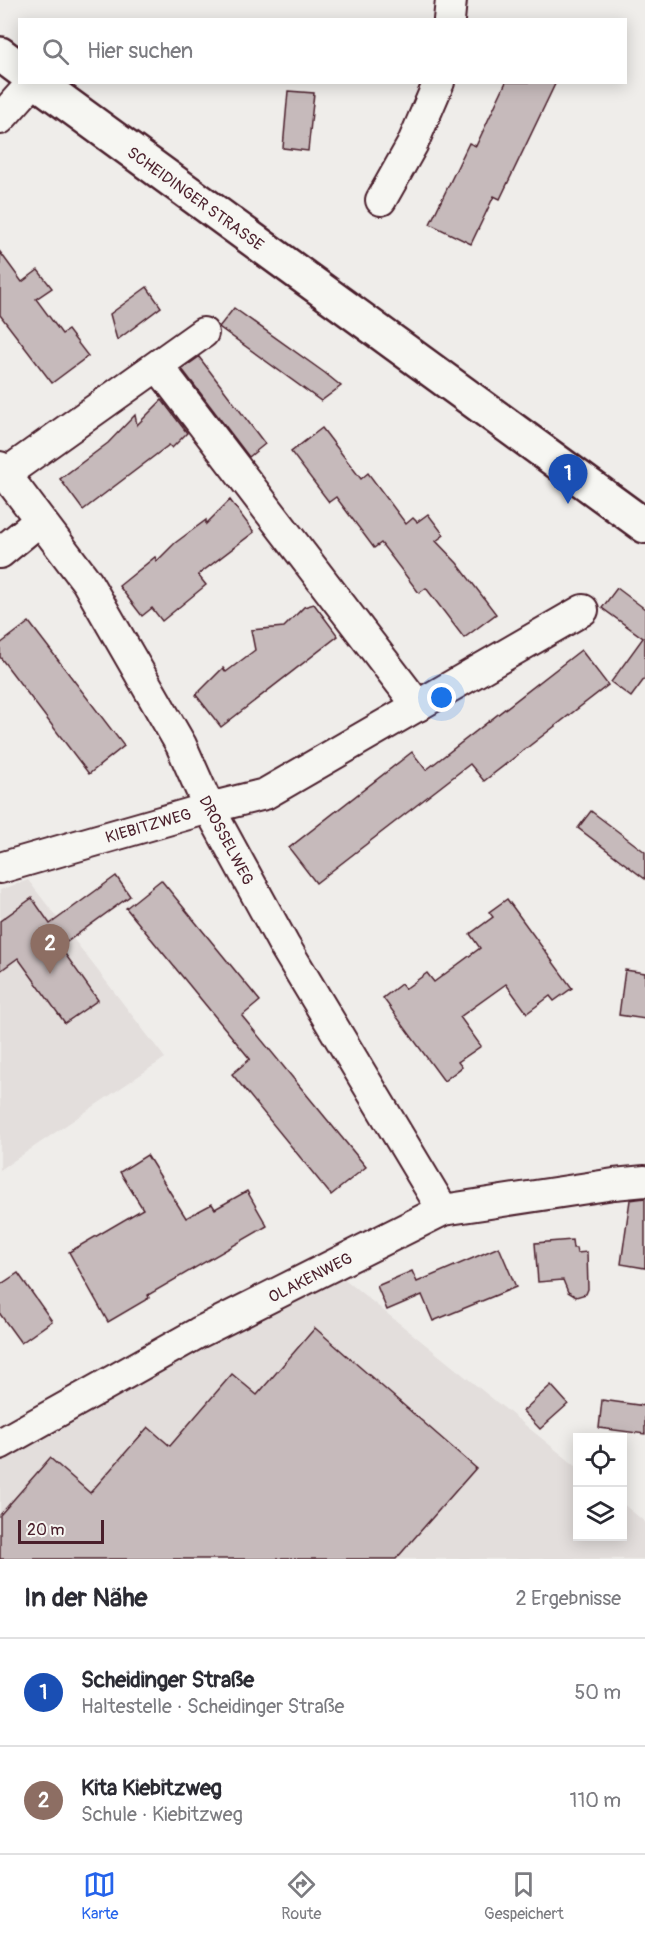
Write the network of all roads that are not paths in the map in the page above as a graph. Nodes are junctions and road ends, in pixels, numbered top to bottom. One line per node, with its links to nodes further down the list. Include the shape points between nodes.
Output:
1 (451, 0): 2 (street)
2 (449, 18)
3 (0, 54): 4 (main road)
4 (18, 68)
5 (33, 84): 8 (street)
6 (38, 84): 14 (main road, SCHEIDINGER STRASSE)
7 (438, 84): 9 (street, via 411,146)
8 (0, 119)
9 (381, 200)
10 (203, 333): 11 (street, DROSSELWEG)
11 (158, 366): 12 (street, DROSSELWEG); 17 (street)
12 (3, 471): 13 (street, DROSSELWEG)
13 (39, 521): 15 (street); 18 (street, DROSSELWEG, via 87,582 181,745)
14 (645, 526)
15 (0, 553)
16 (583, 609): 17 (street, KIEBITZWEG)
17 (418, 706): 18 (street, KIEBITZWEG, via 265,794)
18 (209, 808): 19 (street, KIEBITZWEG); 21 (street, DROSSELWEG, via 284,945)
19 (0, 868)
20 (645, 1181): 21 (street, OLAKENWEG)
21 (443, 1210): 22 (street, OLAKENWEG, via 198,1333)
22 (0, 1444)

